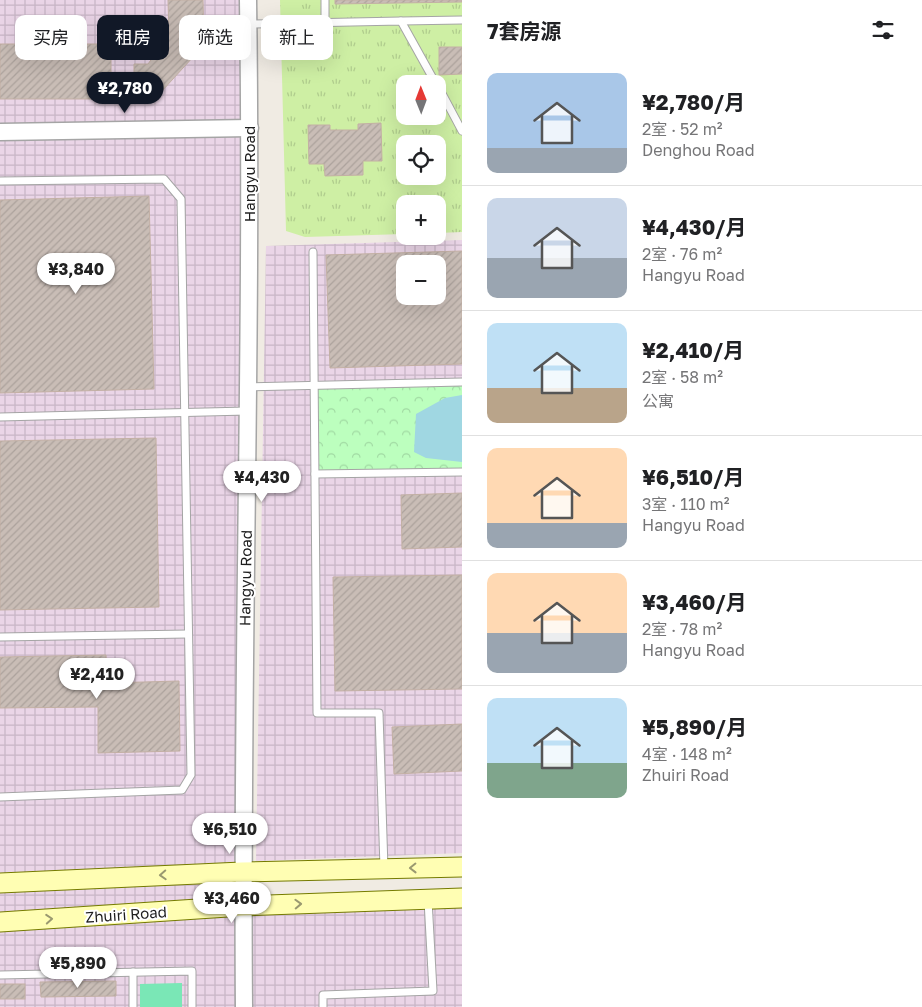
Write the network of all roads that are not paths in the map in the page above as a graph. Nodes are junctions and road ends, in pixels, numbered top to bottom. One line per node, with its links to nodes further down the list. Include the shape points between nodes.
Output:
1 (248, 0): 3 (street, Hangyu Road)
2 (325, 0): 4 (lane)
3 (249, 15)
4 (325, 15)
5 (462, 20): 6 (lane)
6 (401, 21): 7 (lane); 9 (lane)
7 (333, 22)
8 (249, 60): 13 (street, Hangyu Road)
9 (431, 75)
10 (446, 102): 12 (lane)
11 (462, 113): 12 (lane)
12 (452, 114): 14 (lane)
13 (250, 128): 15 (street); 20 (street, Hangyu Road)
14 (462, 131)
15 (0, 132)
16 (0, 181): 22 (lane, via 164,179 181,199)
17 (313, 252): 19 (lane)
18 (462, 382): 19 (lane)
19 (314, 386): 20 (lane); 25 (lane)
20 (247, 387): 21 (street, Hangyu Road)
21 (247, 411): 22 (lane); 31 (street, Hangyu Road)
22 (185, 412): 23 (lane); 26 (lane)
23 (0, 417)
24 (462, 472): 25 (lane)
25 (315, 474): 30 (lane, via 317,713 379,713)
26 (188, 634): 27 (lane); 28 (lane, via 191,775 182,790)
27 (0, 638)
28 (0, 796)
29 (462, 867): 30 (main road, one-way to 30)
30 (384, 869): 31 (main road)
31 (242, 872): 32 (main road, one-way to 32); 35 (street, Hangyu Road)
32 (0, 883)
33 (462, 898): 34 (main road, Zhuiri Road)
34 (428, 899): 35 (main road, Zhuiri Road, one-way to 34); 42 (lane, via 432,991 323,995)
35 (243, 906): 36 (main road, Zhuiri Road, one-way to 35); 41 (street, Hangyu Road)
36 (0, 922)
37 (133, 972): 38 (lane); 39 (lane); 40 (lane, via 192,971)
38 (0, 975)
39 (133, 1007)
40 (192, 1007)
41 (244, 1007)
42 (323, 1007)

